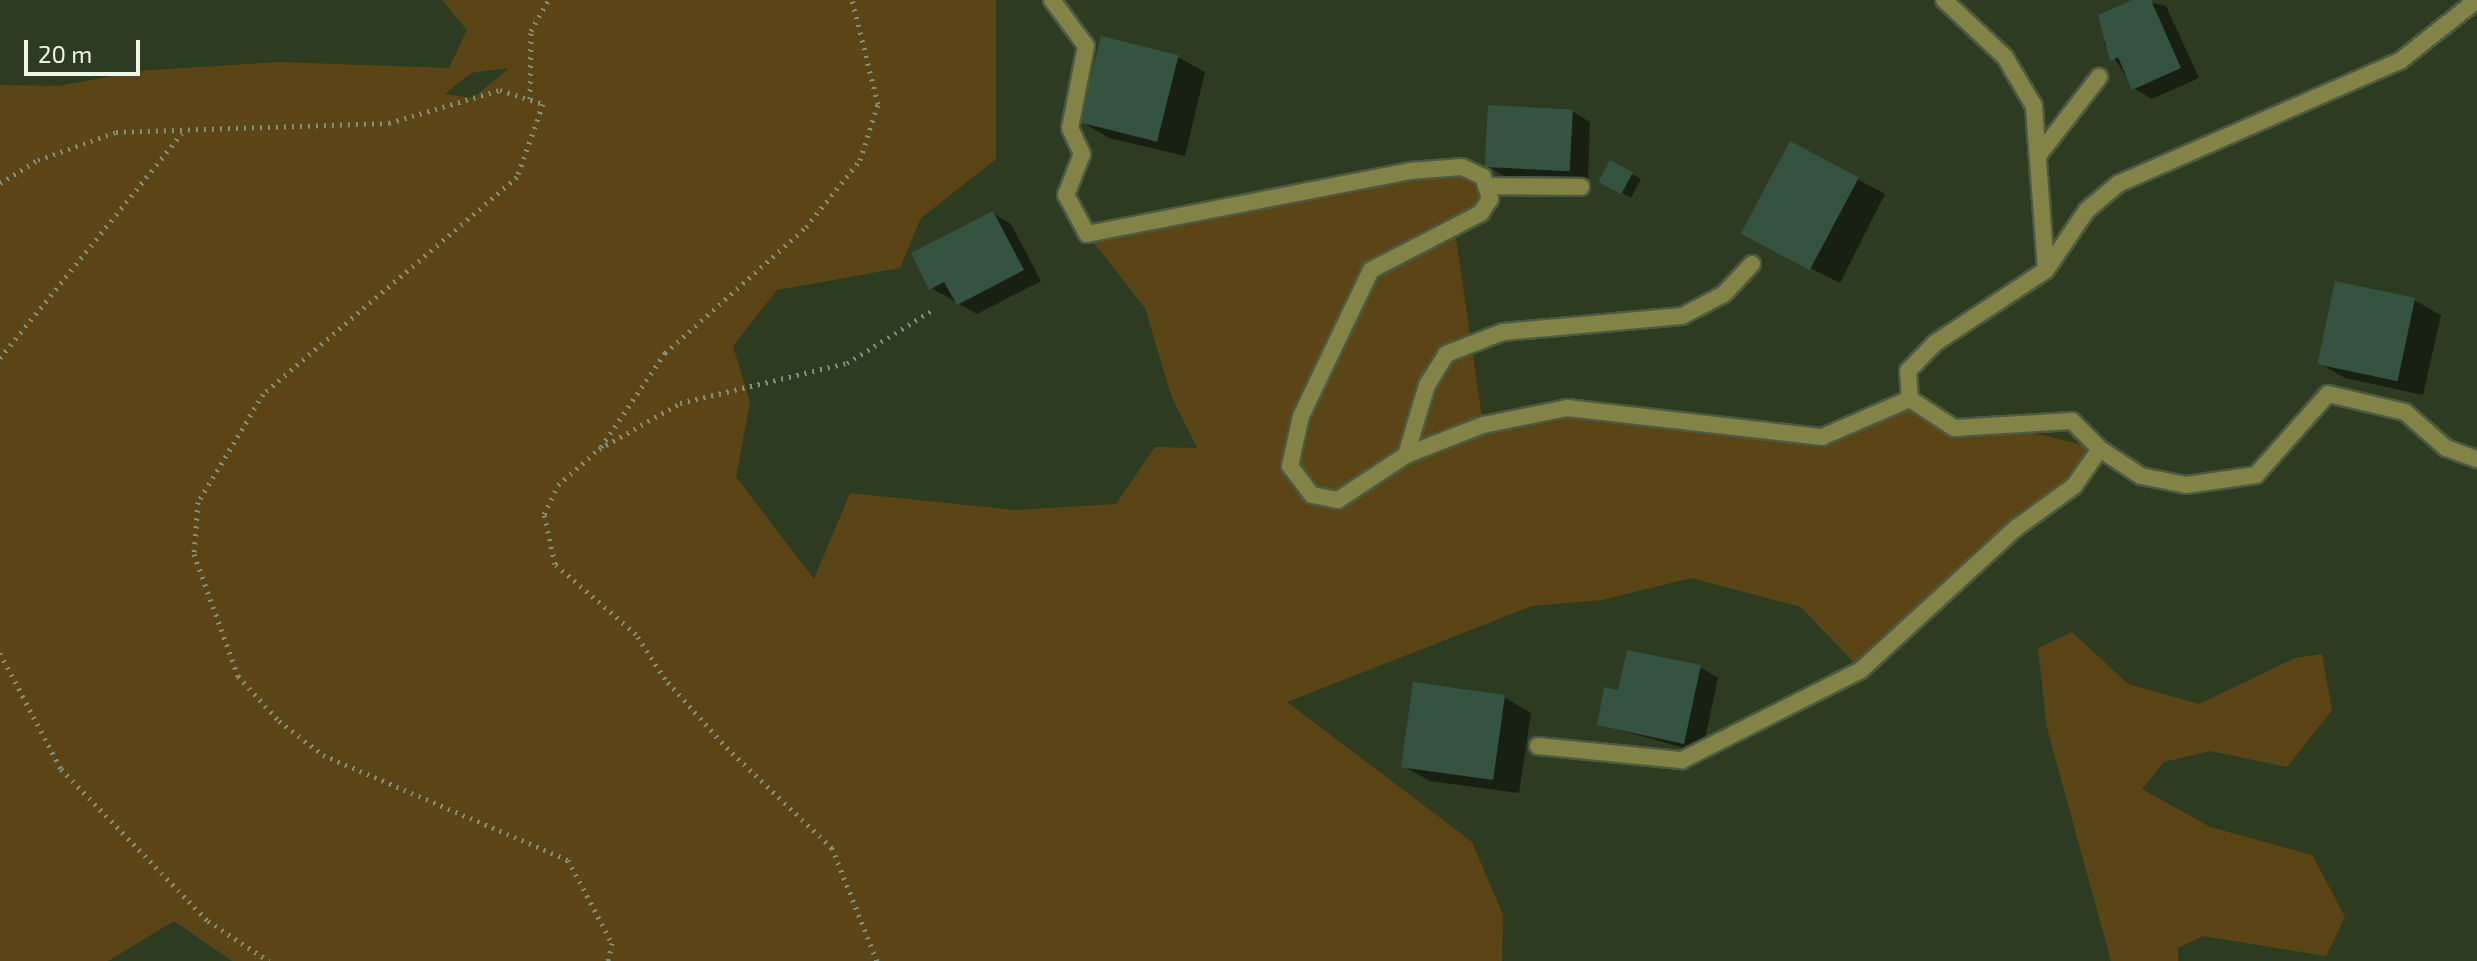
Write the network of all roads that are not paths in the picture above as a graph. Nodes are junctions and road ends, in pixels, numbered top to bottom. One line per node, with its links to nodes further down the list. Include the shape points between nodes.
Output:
1 (1052, 0): 6 (street, via 1086,46 1070,128 1082,154 1066,195 1087,234 1410,171 1462,167 1483,177)
2 (2477, 0): 9 (street, via 2400,61 2118,184 2087,210)
3 (1944, 1): 5 (street, via 2005,57 2034,106)
4 (2099, 77): 5 (street)
5 (2041, 152): 9 (street)
6 (1486, 186): 7 (street); 12 (street, via 1490,199 1481,213 1371,270 1301,416 1290,466 1312,495 1338,500)
7 (1581, 187)
8 (1752, 264): 12 (street, via 1724,294 1682,316 1503,332 1446,354 1427,385)
9 (2046, 270): 10 (street, via 1935,343 1908,371)
10 (1910, 399): 11 (street, via 1954,428 2072,421); 12 (street, via 1822,437 1567,408 1483,425)
11 (2100, 449): 13 (street, via 2141,476 2186,485 2256,475 2328,394 2405,412 2446,448); 14 (street, via 2074,486 2016,528 1861,670 1682,760)
12 (1406, 455)
13 (2477, 459)
14 (1538, 746)

